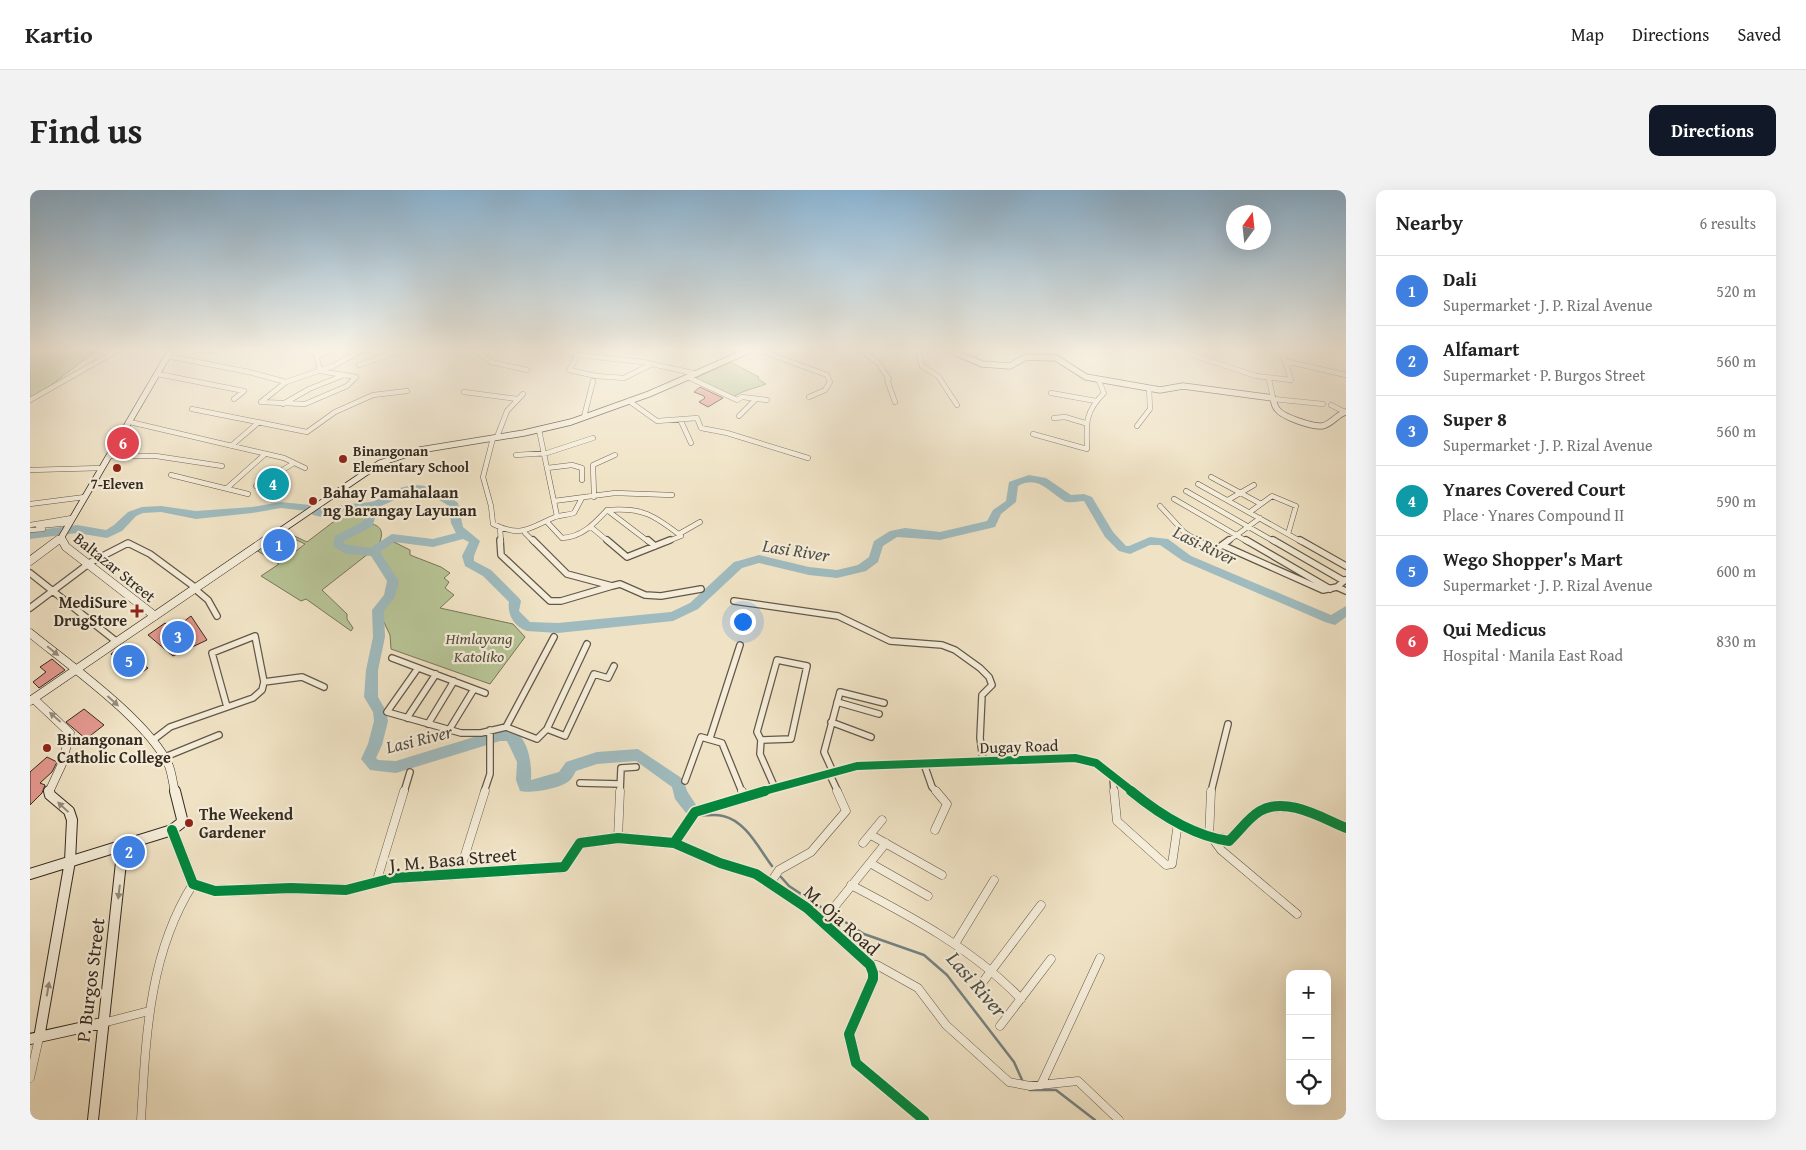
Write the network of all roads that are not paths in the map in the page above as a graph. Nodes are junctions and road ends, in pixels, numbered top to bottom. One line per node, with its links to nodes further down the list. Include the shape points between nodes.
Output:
1 (42, 393): 25 (street)
2 (147, 393): 41 (street)
3 (241, 393): 24 (street)
4 (272, 393): 31 (street, via 261,402)
5 (301, 393): 31 (street)
6 (330, 393): 31 (street, via 305,404)
7 (387, 393): 42 (street, via 373,395 336,412 306,432)
8 (488, 393): 26 (street)
9 (590, 393): 38 (street)
10 (649, 393): 28 (street)
11 (723, 393): 22 (street, via 737,400)
12 (817, 393): 21 (street)
13 (892, 393): 30 (street)
14 (949, 393): 34 (street)
15 (1053, 393): 29 (street)
16 (1104, 393): 29 (street)
17 (1149, 393): 44 (street, via 1150,409)
18 (1238, 393): 23 (street)
19 (1272, 393): 23 (street)
20 (523, 394): 26 (street)
21 (809, 397)
22 (756, 398): 27 (street); 37 (street)
23 (1273, 398): 32 (street); 36 (street, via 1279,412 1314,426 1329,424 1340,413)
24 (234, 399)
25 (30, 400)
26 (518, 400): 47 (street, via 507,411)
27 (767, 400)
28 (629, 401): 38 (street); 40 (street, via 657,420)
29 (1096, 401): 43 (street)
30 (895, 402)
31 (283, 404)
32 (1323, 404)
33 (1331, 404): 36 (street)
34 (957, 405)
35 (192, 409): 42 (street)
36 (1346, 412)
37 (739, 416)
38 (584, 417): 45 (street)
39 (1054, 418): 43 (street, via 1065,417)
40 (680, 419): 49 (street); 56 (street, via 698,418 701,428)
41 (130, 422): 50 (street); 54 (street)
42 (259, 422): 50 (street)
43 (1085, 423): 46 (street, via 1087,449)
44 (1137, 426)
45 (539, 430): 47 (street); 51 (street)
46 (1033, 434)
47 (495, 438): 93 (street, via 483,477 493,524); 109 (street, via 420,450 376,466)
48 (594, 438): 51 (street)
49 (691, 443)
50 (231, 446): 52 (street)
51 (547, 453): 53 (street); 61 (street)
52 (264, 454): 57 (street); 69 (street)
53 (516, 455)
54 (110, 456): 58 (street, via 156,456); 59 (street)
55 (615, 456): 75 (street, via 593,465)
56 (808, 458)
57 (294, 463): 60 (street); 68 (street)
58 (222, 466)
59 (102, 468): 62 (street); 74 (street)
60 (305, 468)
61 (547, 468): 65 (street, via 572,465 582,468); 79 (street)
62 (30, 470)
63 (171, 475): 69 (street)
64 (1211, 477): 71 (street)
65 (582, 480)
66 (1198, 484): 78 (street)
67 (1254, 485): 71 (street)
68 (256, 486)
69 (227, 488): 72 (street)
70 (1186, 491): 90 (street)
71 (1240, 492): 78 (street); 81 (street)
72 (248, 494)
73 (672, 495): 75 (street, via 616,493)
74 (85, 497): 80 (street); 92 (street)
75 (594, 497): 76 (street)
76 (582, 498): 79 (street); 85 (street, via 574,513)
77 (1174, 499): 99 (street)
78 (1228, 500): 84 (street)
79 (554, 501): 85 (street)
80 (30, 504)
81 (1261, 504): 84 (street); 98 (street, via 1272,496 1296,506)
82 (1160, 506): 100 (street, via 1184,532 1214,551)
83 (606, 510): 91 (street); 97 (street, via 632,507 644,510 653,513); 101 (street)
84 (1250, 512): 86 (street)
85 (557, 516): 88 (street)
86 (1260, 518): 90 (street); 98 (street)
87 (700, 522): 97 (street)
88 (548, 523): 91 (street, via 562,538 572,539); 96 (street)
89 (30, 526): 92 (street)
90 (1248, 526): 99 (street); 106 (street)
91 (591, 527): 101 (street, via 627,557)
92 (67, 528): 102 (street); 103 (street, Baltazar Street, via 64,545)
93 (500, 528): 96 (street); 107 (street, via 501,555 550,601 561,601)
94 (46, 529): 95 (street)
95 (30, 530)
96 (525, 533): 107 (street, via 567,574)
97 (679, 534): 101 (street, via 682,536)
98 (1288, 534): 104 (street)
99 (1237, 535): 100 (street); 111 (street)
100 (1222, 545): 111 (street, via 1309,585)
101 (655, 546)
102 (30, 561)
103 (90, 564): 109 (street, via 128,543 150,554); 112 (street); 116 (street, Baltazar Street)
104 (1346, 566)
105 (30, 572): 112 (street)
106 (1345, 580): 108 (street)
107 (612, 586): 110 (street, via 620,584 645,595 660,596)
108 (1337, 587): 111 (street); 113 (street)
109 (195, 589): 116 (street); 117 (street, via 208,600)
110 (701, 589)
111 (1330, 589)
112 (53, 591): 115 (street); 120 (street)
113 (1346, 591)
114 (734, 601): 152 (street, via 838,616 890,641 942,645 964,656 989,677 992,685 982,695 980,738)
115 (30, 608)
116 (154, 616): 120 (street)
117 (217, 616)
118 (30, 633): 126 (street, one-way to 126)
119 (554, 637): 142 (street)
120 (117, 642): 126 (street)
121 (587, 644): 143 (street)
122 (740, 645): 148 (street)
123 (392, 658): 125 (street)
124 (614, 666): 143 (street, via 608,678 594,674 564,736)
125 (418, 668): 127 (street); 138 (street, via 387,712)
126 (76, 670): 133 (street); 149 (street, one-way to 149)
127 (436, 674): 128 (street); 138 (street)
128 (454, 681): 131 (street); 140 (street)
129 (264, 682): 130 (street, via 302,677); 136 (street, via 262,690 253,698); 136 (street, via 255,636 212,653)
130 (324, 687)
131 (474, 689): 132 (street); 144 (street)
132 (485, 693)
133 (31, 699): 175 (street, one-way to 133, via 71,815 50,795 49,790 62,764 70,731)
134 (837, 702): 135 (street, via 840,692); 137 (street); 139 (street)
135 (884, 703)
136 (227, 707): 149 (street, via 170,727)
137 (879, 714)
138 (407, 718): 140 (street)
139 (832, 722): 147 (street); 156 (street, via 824,752)
140 (428, 724): 144 (street)
141 (1228, 724): 170 (street, via 1212,784)
142 (506, 727): 143 (street, via 537,739); 145 (street)
143 (547, 729)
144 (449, 730): 145 (street)
145 (490, 732): 178 (street, via 490,774)
146 (219, 735): 151 (street)
147 (872, 737)
148 (710, 738): 158 (street, via 701,737); 162 (street, via 722,743)
149 (153, 740): 151 (street)
150 (761, 740): 150 (street, via 791,739 807,666 777,660 757,732); 161 (street, via 760,754)
151 (165, 758): 166 (street, via 182,815 181,823)
152 (983, 760): 153 (street, Dugay Road); 157 (street, Dugay Road, via 1085,758)
153 (924, 764): 156 (street, Dugay Road, via 857,766); 167 (street, via 932,787 947,804)
154 (636, 767): 160 (street, via 621,768)
155 (410, 772): 182 (street, via 395,823 384,847)
156 (831, 772): 161 (street, Dugay Road); 181 (street, via 846,810 811,852 780,870)
157 (1114, 777): 164 (street, Dugay Road, via 1146,803); 164 (street, via 1117,821 1166,864 1172,864)
158 (685, 780)
159 (580, 783): 160 (street)
160 (620, 784): 169 (street)
161 (775, 788): 162 (street, Dugay Road)
162 (744, 797): 171 (street, Dugay Road, via 694,813)
163 (882, 820): 168 (street)
164 (1179, 822): 170 (street, Dugay Road)
165 (1346, 828): 170 (street, via 1299,810 1274,806 1262,809 1229,841)
166 (172, 830): 174 (street); 183 (street)
167 (935, 830)
168 (870, 835): 172 (street); 173 (street)
169 (618, 838): 171 (street, J. M. Basa Street); 178 (street, J. M. Basa Street, via 580,843 564,867)
170 (1211, 839): 187 (street)
171 (674, 843): 181 (street, M. Oja Road)
172 (863, 843)
173 (886, 843): 176 (street); 179 (street)
174 (124, 844): 175 (street); 197 (street, P. Burgos Street, one-way to 197)
175 (70, 861): 177 (street); 199 (street, one-way to 175)
176 (870, 863): 184 (street); 185 (street)
177 (30, 874)
178 (459, 874): 182 (street, J. M. Basa Street, via 393,878)
179 (942, 875)
180 (994, 880): 189 (street)
181 (771, 882): 188 (street, M. Oja Road)
182 (376, 883): 183 (street, J. M. Basa Street, via 346,890 291,888 215,892)
183 (193, 884): 196 (street, via 168,933)
184 (851, 885): 188 (street); 189 (street)
185 (928, 896)
186 (1041, 905): 193 (street)
187 (1297, 914)
188 (823, 921): 192 (street, M. Oja Road)
189 (955, 944): 193 (street)
190 (1100, 958): 201 (street)
191 (1051, 959): 195 (street)
192 (870, 964): 201 (street, via 918,988 946,1025 1009,1082); 204 (street, M. Oja Road, via 873,979 849,1034 851,1049 856,1063)
193 (991, 971): 194 (street); 195 (street, via 1009,984)
194 (979, 987)
195 (1021, 999): 198 (street)
196 (149, 1010): 197 (street); 203 (street)
197 (102, 1023): 199 (street); 202 (street, P. Burgos Street)
198 (1000, 1026)
199 (35, 1038): 200 (street)
200 (30, 1078)
201 (1041, 1085): 205 (street, via 1078,1081)
202 (93, 1120)
203 (141, 1120)
204 (924, 1120)
205 (1120, 1120)

